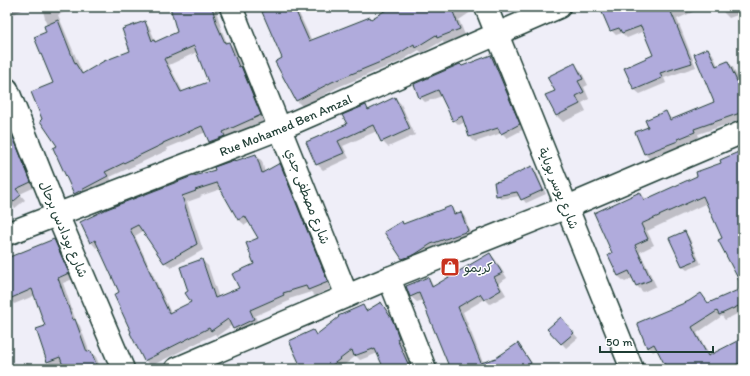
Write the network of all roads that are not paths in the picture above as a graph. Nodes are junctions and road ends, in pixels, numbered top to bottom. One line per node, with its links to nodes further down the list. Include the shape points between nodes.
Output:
1 (232, 7): 6 (street, شارع مصطفى جدي)
2 (486, 7): 4 (street, شارع يوسر بوباية)
3 (559, 7): 4 (street, Rue Mohamed Ben Amzal)
4 (498, 34): 6 (street, Rue Mohamed Ben Amzal); 8 (street, شارع يوسر بوباية)
5 (7, 89): 9 (street, شارع بودادس برحال)
6 (281, 128): 9 (street, Rue Mohamed Ben Amzal); 12 (street, شارع مصطفى جدي)
7 (743, 132): 8 (street)
8 (567, 207): 11 (street); 16 (street, شارع يوسر بوباية)
9 (57, 214): 10 (street, Rue Mohamed Ben Amzal); 13 (street, شارع بودادس برحال)
10 (7, 234)
11 (389, 278): 12 (street); 15 (street)
12 (347, 296): 14 (street)
13 (123, 369)
14 (176, 369)
15 (425, 369)
16 (632, 369)

